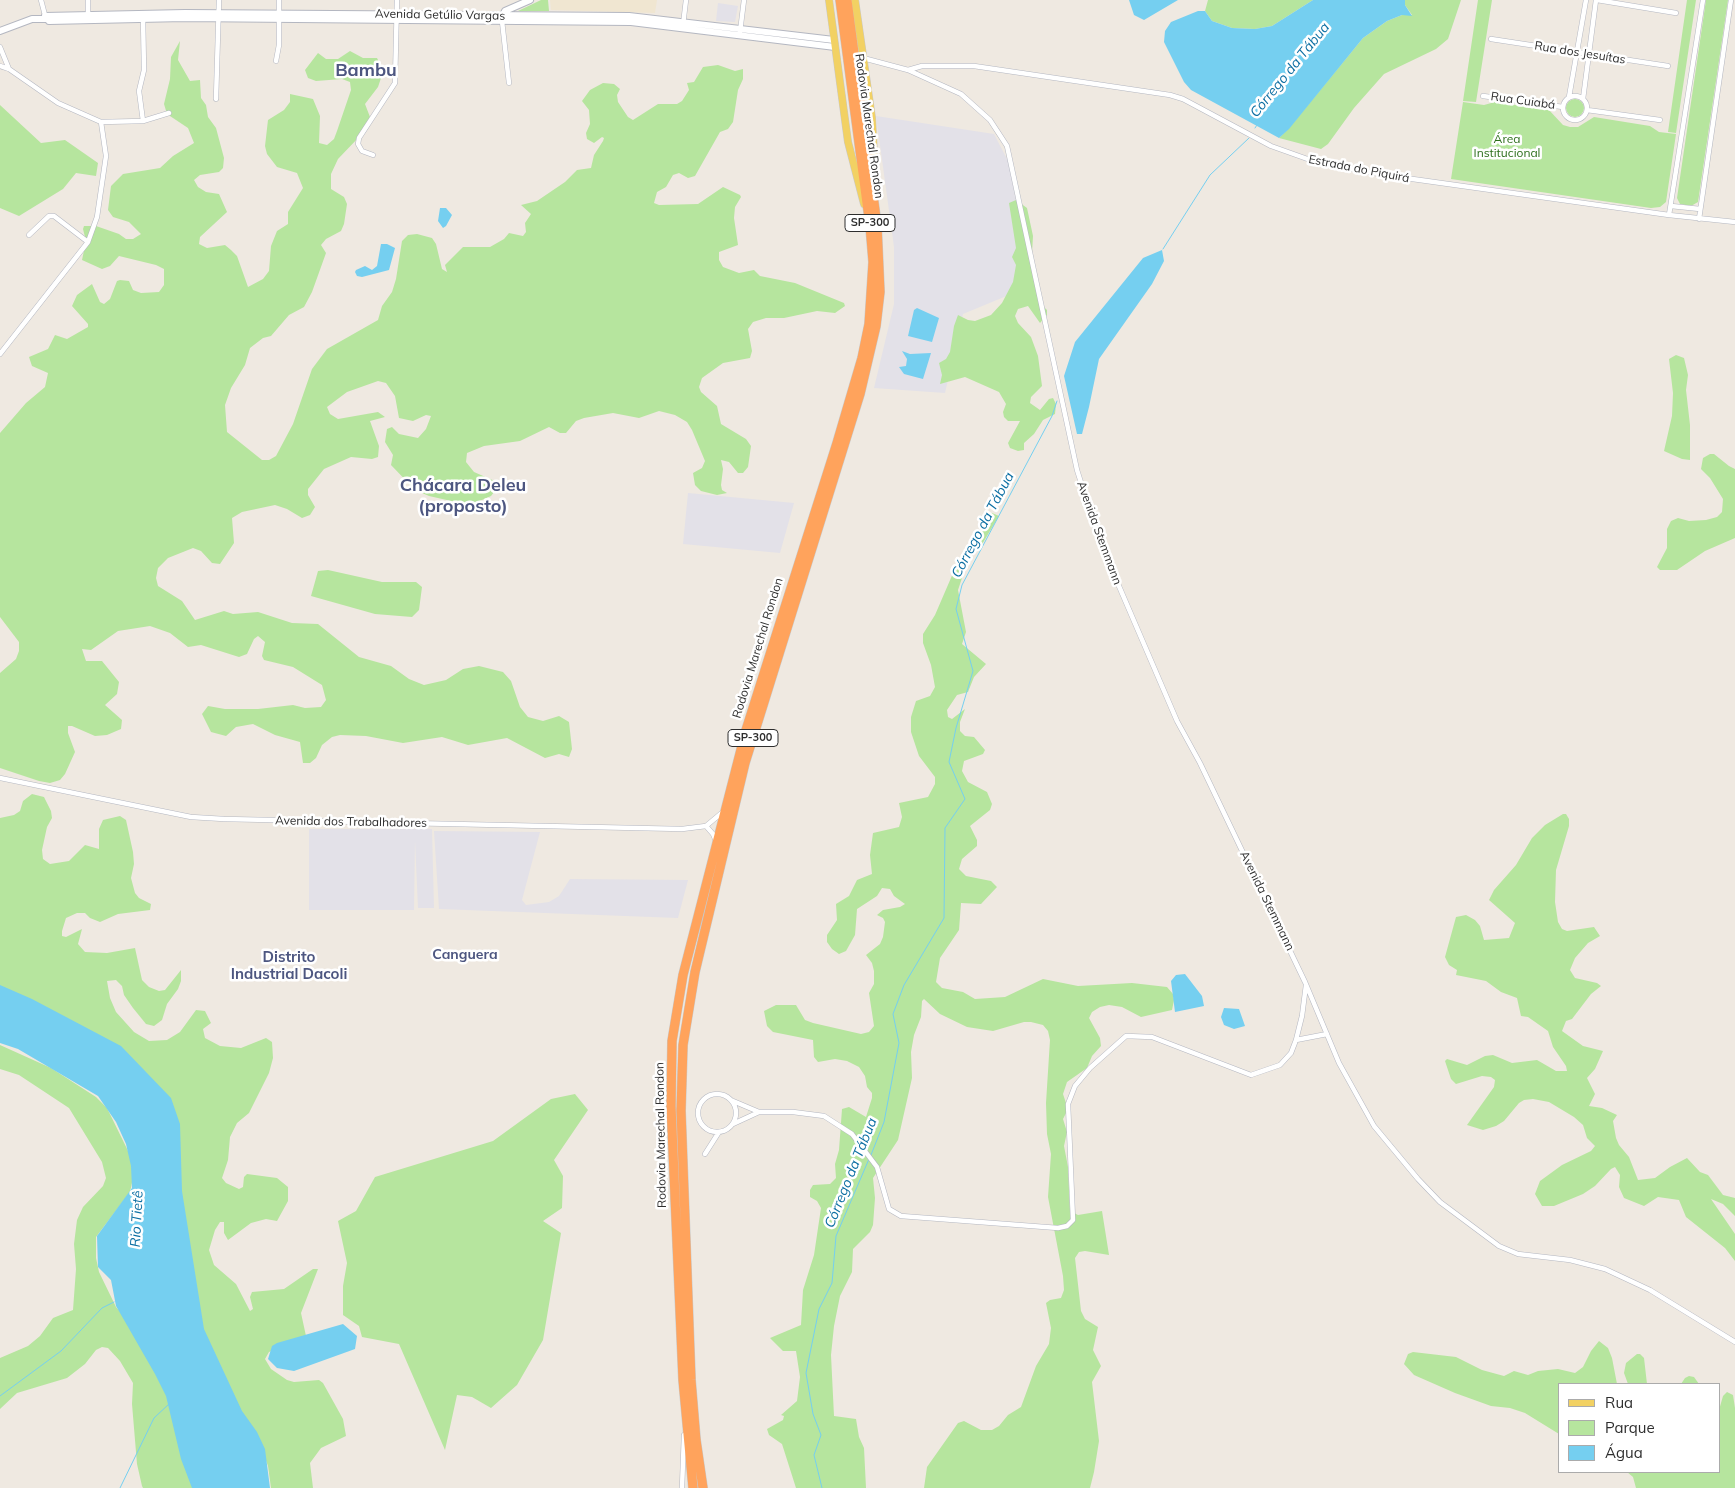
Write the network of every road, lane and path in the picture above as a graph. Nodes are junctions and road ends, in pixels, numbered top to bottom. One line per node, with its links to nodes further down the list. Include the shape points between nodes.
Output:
1 (41, 0): 22 (street)
2 (88, 0): 20 (street)
3 (220, 0): 19 (street)
4 (279, 0): 21 (street)
5 (397, 0): 23 (street)
6 (530, 0): 24 (street, via 505,11)
7 (686, 0): 25 (street)
8 (744, 0): 27 (street)
9 (829, 0): 29 (main road)
10 (840, 0): 56 (highway, Rodovia Marechal Rondon / SP-300)
11 (847, 0): 56 (highway, Rodovia Marechal Rondon / SP-300)
12 (855, 0): 33 (main road)
13 (1586, 0): 31 (street)
14 (1597, 0): 17 (street); 32 (street)
15 (1703, 0): 51 (street)
16 (1731, 0): 52 (street)
17 (1676, 13)
18 (143, 16): 19 (street, Avenida Getúlio Vargas); 20 (street, Avenida Getúlio Vargas); 48 (street, via 144,70 139,91)
19 (219, 16): 21 (street, Avenida Getúlio Vargas); 42 (street)
20 (88, 17): 22 (street, Avenida Getúlio Vargas)
21 (279, 17): 23 (street, Avenida Getúlio Vargas); 34 (street)
22 (47, 18): 26 (street, Avenida Getúlio Vargas, via 32,19)
23 (398, 18): 24 (street, Avenida Getúlio Vargas); 50 (street, via 396,83 359,138 359,147)
24 (502, 18): 25 (street, Avenida Getúlio Vargas, via 629,16); 39 (street)
25 (683, 26): 27 (street, Avenida Getúlio Vargas)
26 (0, 31)
27 (740, 32): 29 (street, Avenida Getúlio Vargas)
28 (1491, 39): 31 (street, Rua dos Jesuítas)
29 (834, 44): 56 (main road, via 848,142)
30 (0, 47): 37 (street)
31 (1578, 53): 32 (street, Rua dos Jesuítas); 41 (street)
32 (1588, 54): 36 (street, Rua dos Jesuítas); 43 (street)
33 (863, 58): 38 (street, Avenida Stemmann); 56 (main road, via 875,151)
34 (276, 61)
35 (0, 66): 37 (street)
36 (1668, 66)
37 (9, 69): 49 (street, via 58,103)
38 (908, 70): 53 (street, Estrada do Piquirá, via 922,66 974,66 1170,95 1184,99 1271,146 1313,161 1384,175); 64 (street, Avenida Stemmann, via 961,94 990,120 1007,146 1076,470 1087,508 1176,721 1200,763)
39 (509, 83)
40 (1483, 96): 44 (street, Rua Cuiabá)
41 (1569, 98): 43 (street); 44 (street)
42 (216, 99)
43 (1583, 99): 45 (street)
44 (1563, 106): 45 (street, via 1564,114 1573,120 1583,117)
45 (1587, 110): 47 (street)
46 (169, 113): 48 (street)
47 (1660, 120)
48 (143, 121): 49 (street)
49 (101, 122): 58 (street, via 106,156 97,217)
50 (373, 155)
51 (1671, 206): 52 (street); 53 (street)
52 (1700, 209): 54 (street)
53 (1669, 215): 54 (street, Estrada do Piquirá)
54 (1699, 219): 55 (street, Estrada do Piquirá)
55 (1735, 222)
56 (874, 225): 61 (highway, Rodovia Marechal Rondon / SP-300, via 872,293 862,358 746,730); 76 (highway, Rodovia Marechal Rondon / SP-300, via 880,292 869,360 746,763 695,972 686,1025 681,1111 691,1380)
57 (30, 235): 58 (street, via 49,216 54,216)
58 (88, 242): 59 (street)
59 (0, 354)
60 (0, 778): 62 (street, Avenida dos Trabalhadores, via 191,817 682,829)
61 (725, 810): 62 (street); 63 (highway, Rodovia Marechal Rondon / SP-300)
62 (706, 826): 63 (street)
63 (716, 844): 73 (highway, Rodovia Marechal Rondon / SP-300, via 683,975 670,1071)
64 (1306, 984): 65 (street, Avenida Stemmann); 66 (street)
65 (1327, 1034): 66 (street); 72 (street, Avenida Stemmann, via 1339,1063 1374,1126 1418,1179 1461,1219 1500,1246 1518,1254 1570,1260 1605,1269 1650,1290)
66 (1296, 1040): 68 (street, via 1291,1053 1280,1065 1252,1075 1152,1037 1126,1036 1090,1068 1075,1086 1068,1104 1073,1220 1058,1228 901,1216 889,1209 877,1167 852,1134 824,1116)
67 (732, 1101): 68 (street); 69 (street, via 736,1112); 70 (street, via 714,1094 699,1107 703,1126)
68 (759, 1112): 69 (street)
69 (733, 1124): 70 (street)
70 (719, 1132): 71 (street)
71 (705, 1154)
72 (1735, 1342)
73 (684, 1406): 74 (street); 75 (highway, Rodovia Marechal Rondon / SP-300)
74 (682, 1488)
75 (693, 1488)
76 (703, 1488)

